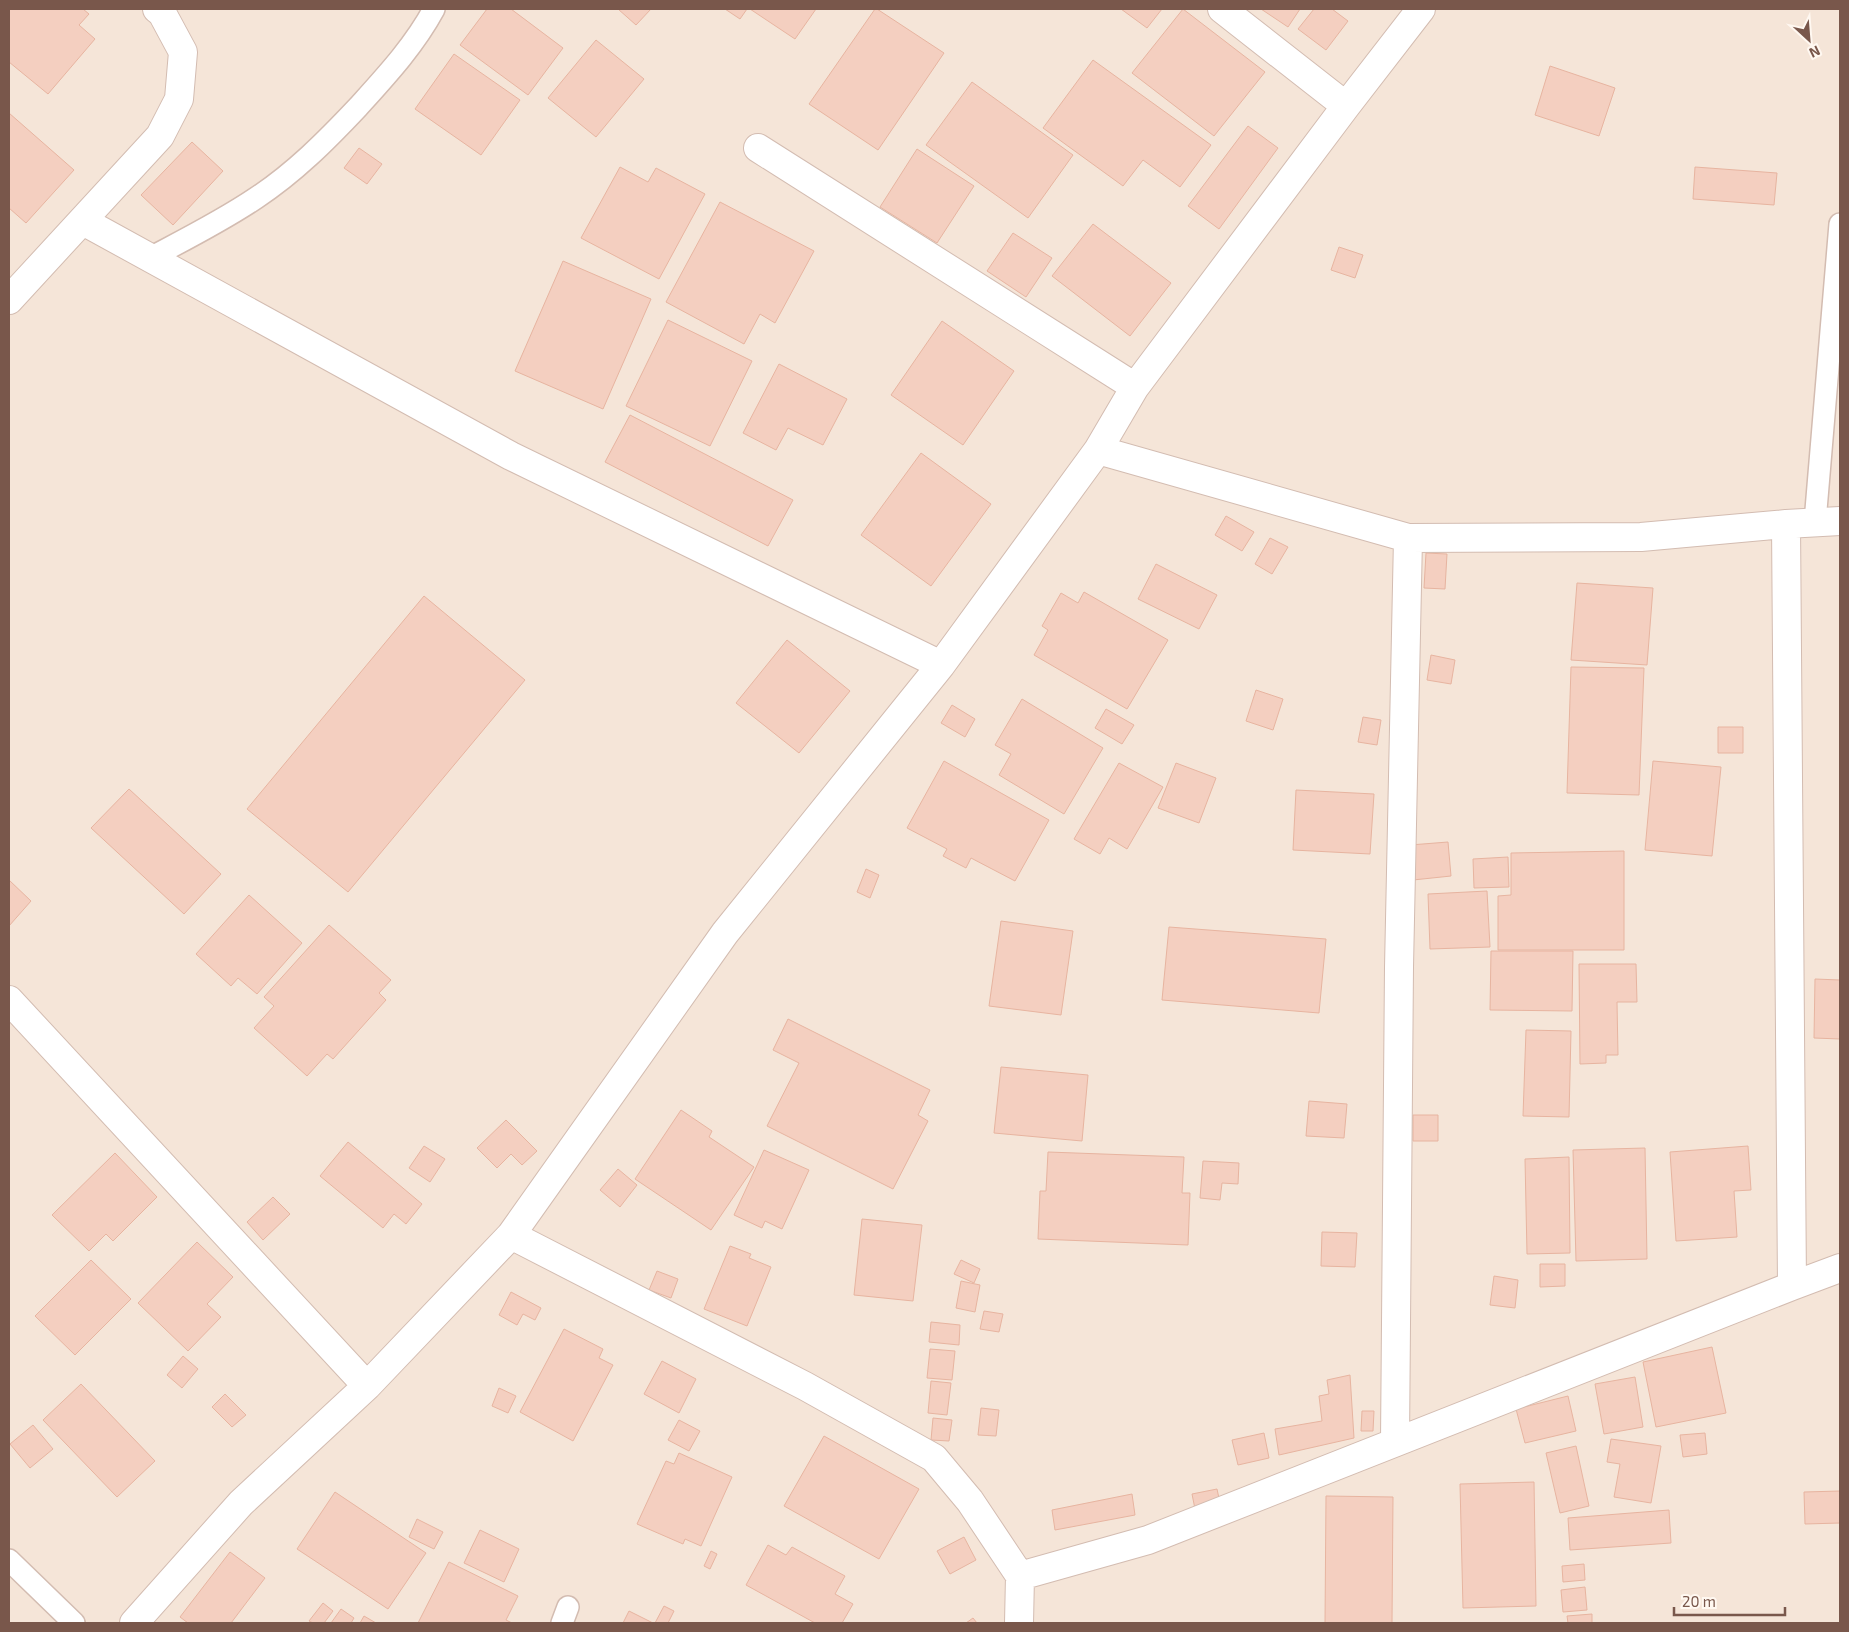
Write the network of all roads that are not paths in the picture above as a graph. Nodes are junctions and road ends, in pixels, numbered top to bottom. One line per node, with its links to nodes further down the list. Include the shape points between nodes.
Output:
1 (158, 9): 7 (street, via 183,52 179,99 160,136)
2 (434, 9): 9 (lane, via 395,67 295,170 216,223)
3 (1222, 9): 5 (street)
4 (1422, 9): 5 (street)
5 (1346, 106): 11 (street)
6 (758, 148): 11 (street)
7 (83, 221): 9 (street); 10 (street)
8 (1840, 224): 13 (lane)
9 (150, 258): 16 (street, via 511,456)
10 (9, 300)
11 (1136, 387): 12 (street)
12 (1098, 450): 15 (street); 16 (street)
13 (1828, 522): 14 (street)
14 (1786, 524): 15 (street, via 1641,537); 20 (street)
15 (1408, 538): 22 (street, via 1399,967)
16 (941, 665): 18 (street, via 725,933)
17 (9, 1000): 21 (street)
18 (511, 1235): 21 (street); 24 (street, via 805,1386 934,1458 970,1501)
19 (1840, 1268): 20 (street)
20 (1792, 1286): 22 (street)
21 (366, 1386): 26 (street, via 241,1503)
22 (1395, 1442): 24 (street, via 1148,1540)
23 (9, 1560): 25 (lane)
24 (1020, 1576): 27 (street)
25 (74, 1623)
26 (134, 1623)
27 (1019, 1623)

